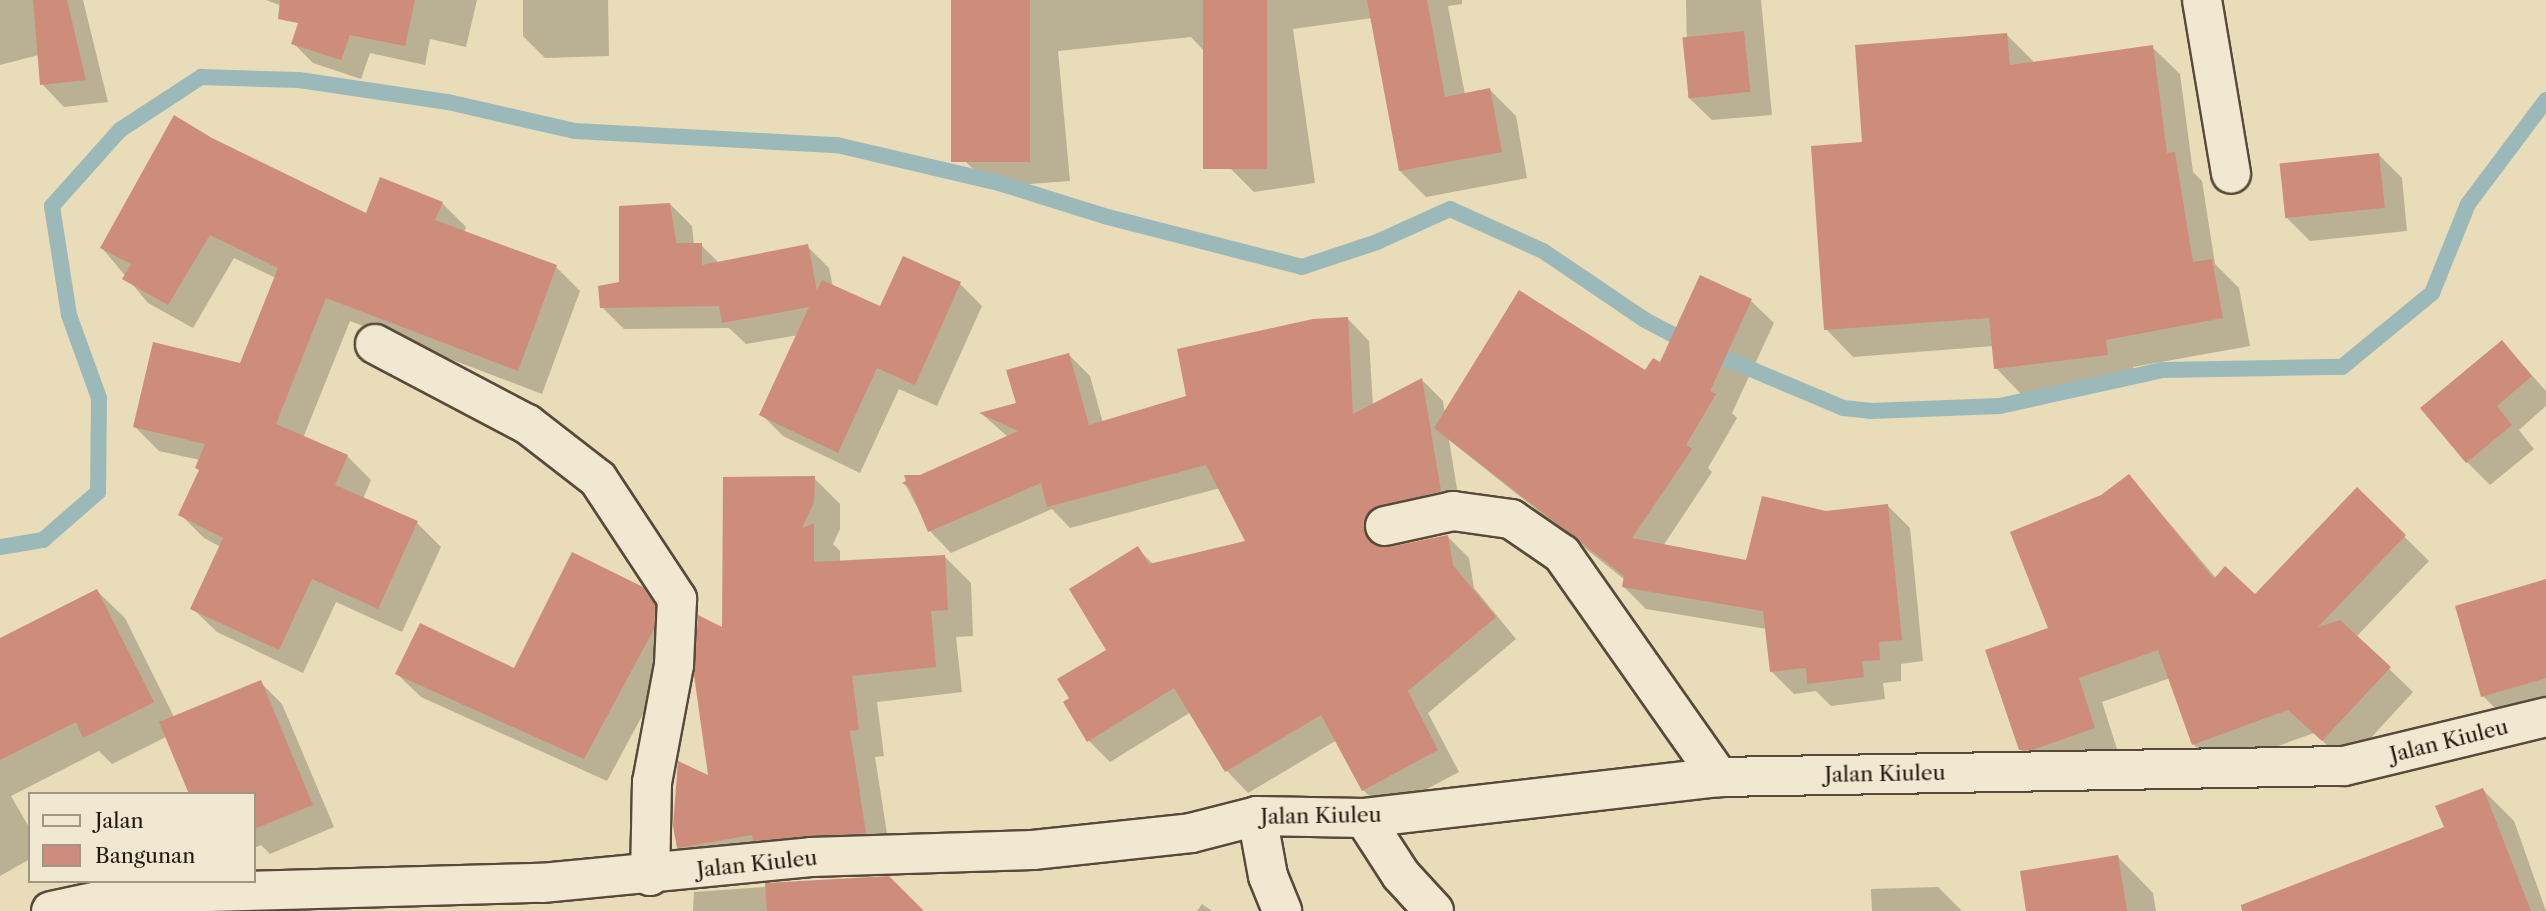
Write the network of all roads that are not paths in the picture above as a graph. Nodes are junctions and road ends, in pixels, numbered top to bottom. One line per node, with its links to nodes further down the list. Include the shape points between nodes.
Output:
1 (2202, 0): 2 (street)
2 (2231, 174)
3 (375, 344): 9 (street, via 527,424 598,478 677,598 674,665 652,782)
4 (1385, 526): 6 (street, via 1453,511 1511,519 1562,554)
5 (2546, 717): 6 (street, Jalan Kiuleu, via 2344,766)
6 (1719, 777): 8 (street, Jalan Kiuleu)
7 (1257, 816): 8 (street, Jalan Kiuleu); 9 (street, Jalan Kiuleu, via 1191,833 1033,850 811,857); 11 (street, via 1268,876)
8 (1364, 818): 12 (street, via 1401,875)
9 (650, 876): 10 (street, Jalan Kiuleu, via 542,884 174,893 107,899)
10 (51, 911)
11 (1282, 911)
12 (1434, 911)

